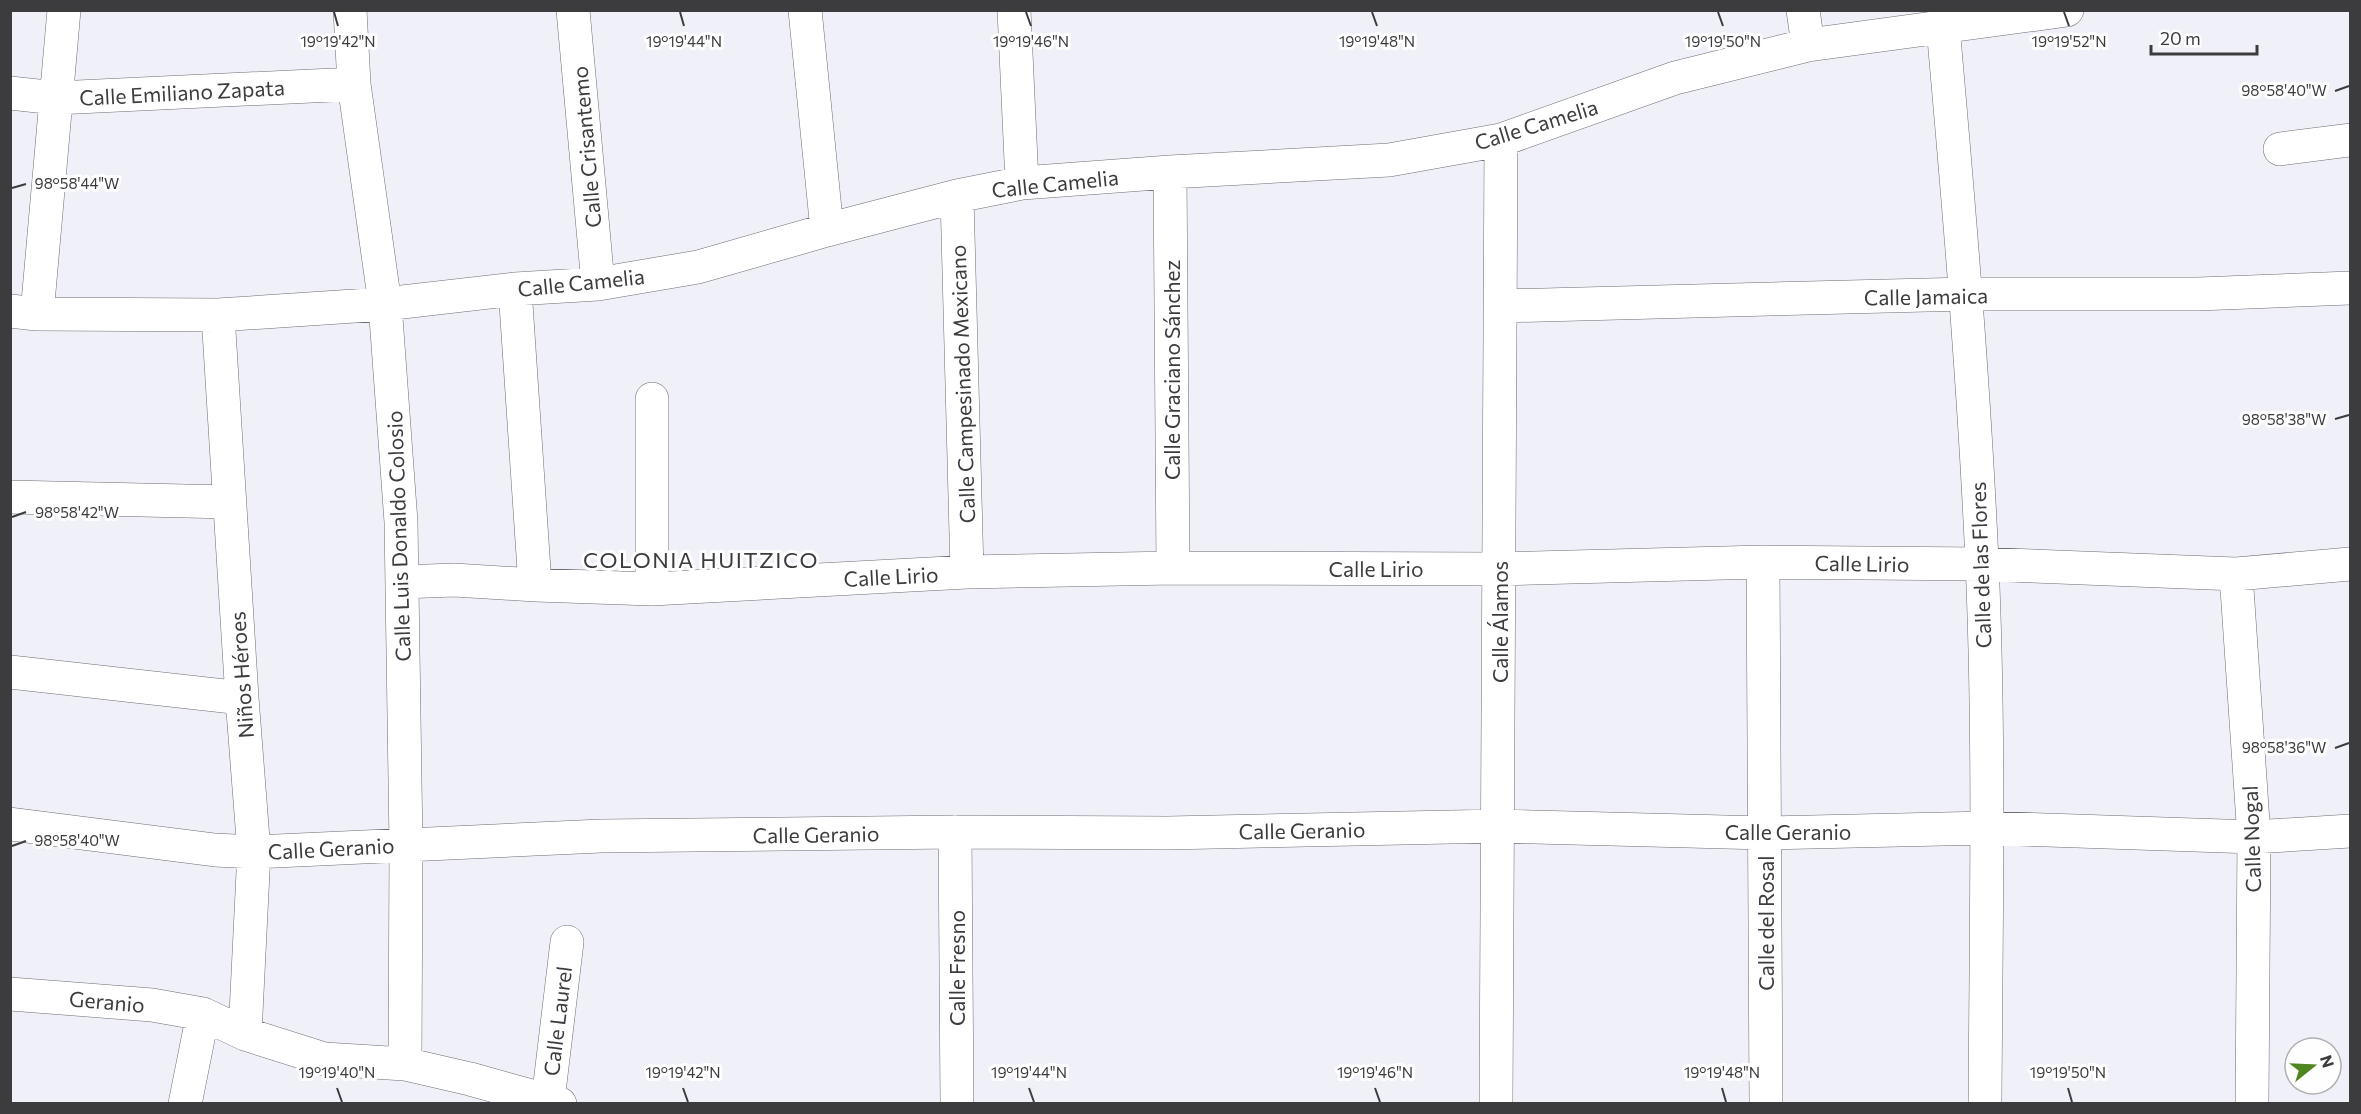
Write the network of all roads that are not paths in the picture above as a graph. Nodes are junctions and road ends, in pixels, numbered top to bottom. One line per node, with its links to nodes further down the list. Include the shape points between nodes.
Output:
1 (64, 10): 12 (street)
2 (350, 10): 10 (street, Calle Luis Donaldo Colosio)
3 (573, 10): 20 (street, Calle Crisantemo)
4 (804, 10): 19 (street)
5 (1014, 10): 17 (street)
6 (1803, 10): 9 (street)
7 (2067, 10): 8 (street, Calle Camelia)
8 (1943, 27): 9 (street, Calle Camelia); 23 (street, Calle de las Flores)
9 (1808, 45): 13 (street, Calle Camelia, via 1675,78)
10 (354, 84): 12 (street, Calle Emiliano Zapata); 24 (street, Calle Luis Donaldo Colosio)
11 (10, 93): 12 (street, Calle Emiliano Zapata)
12 (56, 98): 26 (street)
13 (1501, 140): 16 (street, Calle Camelia, via 1389,160); 25 (street, Calle Álamos)
14 (2350, 140): 15 (street)
15 (2280, 149)
16 (1170, 172): 17 (street, Calle Camelia); 34 (street, Calle Graciano Sánchez)
17 (1022, 183): 18 (street, Calle Camelia)
18 (957, 196): 19 (street, Calle Camelia); 36 (street, Calle Campesinado Mexicano)
19 (827, 230): 20 (street, Calle Camelia, via 698,267)
20 (598, 284): 22 (street, Calle Camelia)
21 (2350, 288): 23 (street, Calle Jamaica, via 2198,294)
22 (515, 289): 24 (street, Calle Camelia); 39 (street)
23 (1966, 294): 25 (street, Calle Jamaica); 32 (street, Calle de las Flores)
24 (385, 304): 27 (street, Calle Camelia); 38 (street, Calle Luis Donaldo Colosio)
25 (1500, 306): 35 (street, Calle Álamos)
26 (24, 312): 27 (street, Calle Camelia)
27 (218, 315): 30 (street, Niños Héroes)
28 (652, 399): 40 (street)
29 (10, 497): 30 (street)
30 (230, 502): 42 (street, Niños Héroes)
31 (1763, 562): 32 (street, Calle Lirio); 35 (street, Calle Lirio); 48 (street, Calle del Rosal)
32 (1982, 564): 37 (street, Calle Lirio); 45 (street, Calle de las Flores)
33 (2350, 564): 37 (street, Calle Lirio)
34 (1173, 568): 35 (street, Calle Lirio); 36 (street, Calle Lirio)
35 (1498, 569): 44 (street, Calle Álamos)
36 (967, 572): 40 (street, Calle Lirio)
37 (2236, 574): 49 (street, Calle Nogal)
38 (402, 582): 39 (street, Calle Lirio, via 454,580); 50 (street, Calle Luis Donaldo Colosio)
39 (536, 585): 40 (street, Calle Lirio)
40 (652, 589)
41 (10, 672): 42 (street)
42 (242, 698): 51 (street, Niños Héroes)
43 (10, 824): 51 (street, Calle Geranio)
44 (1499, 826): 47 (street, Calle Geranio, via 1168,833); 48 (street, Calle Geranio); 60 (street, Calle Álamos)
45 (1987, 828): 48 (street, Calle Geranio); 49 (street, Calle Geranio); 62 (street, Calle de las Flores)
46 (2350, 831): 49 (street, Calle Geranio)
47 (955, 832): 50 (street, Calle Geranio, via 601,836); 59 (street, Calle Fresno)
48 (1764, 833): 61 (street, Calle del Rosal)
49 (2254, 837): 63 (street, Calle Nogal)
50 (406, 845): 51 (street, Calle Geranio); 56 (street, Calle Luis Donaldo Colosio)
51 (254, 852): 55 (street, Niños Héroes)
52 (567, 942): 57 (street, Calle Laurel)
53 (10, 994): 54 (street, Geranio, via 152,1005)
54 (202, 1014): 55 (street, Calle Laurel); 58 (street)
55 (245, 1034): 56 (street, Calle Laurel, via 324,1059)
56 (405, 1065): 57 (street, Calle Laurel)
57 (554, 1102)
58 (185, 1104)
59 (957, 1104)
60 (1496, 1104)
61 (1766, 1104)
62 (1985, 1104)
63 (2252, 1104)

